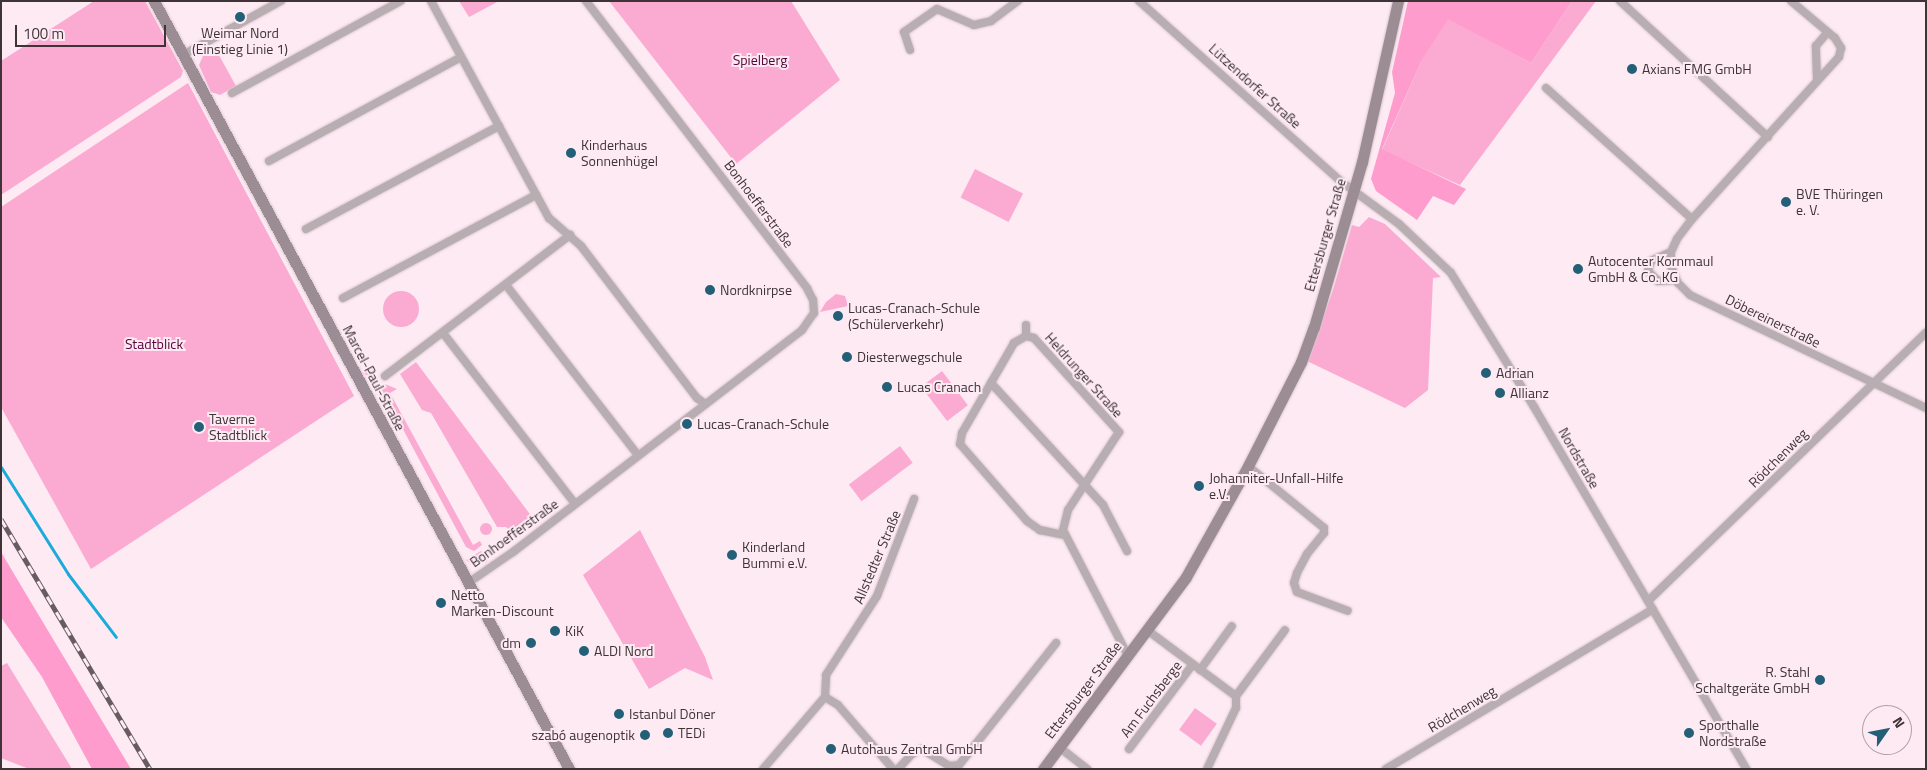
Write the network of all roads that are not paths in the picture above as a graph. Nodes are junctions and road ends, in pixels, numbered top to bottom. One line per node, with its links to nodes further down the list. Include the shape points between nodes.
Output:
1 (154, 1): 13 (street, Marcel-Paul-Straße)
2 (281, 1): 13 (street)
3 (401, 1): 17 (street)
4 (431, 1): 14 (street)
5 (586, 1): 37 (street, Bonhoefferstraße, via 813,300 814,313 808,324)
6 (1018, 1): 12 (street, via 991,21 974,25 937,9 904,32)
7 (1139, 1): 21 (street, Lützendorfer Straße)
8 (1398, 1): 21 (street, Ettersburger Straße)
9 (1620, 1): 19 (street)
10 (1792, 1): 11 (street)
11 (1826, 33): 15 (street, via 1816,46); 15 (street, via 1836,38 1841,48 1839,57)
12 (910, 50)
13 (183, 55): 46 (street, Marcel-Paul-Straße)
14 (461, 57): 18 (street); 20 (street)
15 (1817, 80): 19 (street)
16 (1546, 88): 23 (street)
17 (232, 93)
18 (499, 126): 22 (street); 24 (street)
19 (1768, 137): 23 (street)
20 (270, 161)
21 (1354, 191): 40 (street, Ettersburger Straße, via 1301,362); 47 (street, Nordstraße, via 1413,236 1451,272)
22 (536, 195): 25 (street, via 549,218); 29 (street)
23 (1692, 219): 26 (street)
24 (306, 229)
25 (570, 235): 28 (street); 37 (street, via 697,398)
26 (1671, 252): 27 (street, via 1670,266); 27 (street, via 1651,260 1648,271 1658,281)
27 (1676, 280): 35 (street, Döbereinerstraße, via 1690,295)
28 (506, 285): 31 (street); 39 (street)
29 (343, 298)
30 (1026, 325): 33 (street, Heldrunger Straße)
31 (443, 333): 34 (street); 43 (street, Bonhoefferstraße)
32 (1926, 333): 35 (street, Rödchenweg)
33 (1026, 336): 36 (street, Heldrunger Straße, via 1014,343); 41 (street, Heldrunger Straße, via 1034,338 1120,432)
34 (385, 376)
35 (1873, 382): 38 (street, Döbereinerstraße); 47 (street, Rödchenweg)
36 (990, 383): 41 (street); 44 (street, Heldrunger Straße, via 962,433 962,449 1027,521 1040,530)
37 (705, 404): 39 (street, Bonhoefferstraße)
38 (1926, 408)
39 (637, 454): 43 (street, Bonhoefferstraße)
40 (1248, 466): 49 (street, via 1324,528 1324,533 1306,554 1297,573 1294,584 1297,592); 51 (street, Ettersburger Straße, via 1186,577)
41 (1085, 486): 44 (street, Heldrunger Straße, via 1068,510); 45 (street, via 1103,505)
42 (914, 499): 58 (street, Allstedter Straße, via 878,596 826,675)
43 (575, 504): 46 (street, Bonhoefferstraße)
44 (1064, 535): 54 (street)
45 (1127, 550)
46 (468, 582): 61 (street, Marcel-Paul-Straße)
47 (1648, 601): 48 (street, Nordstraße)
48 (1653, 609): 68 (street, Rödchenweg); 69 (street, Nordstraße)
49 (1348, 611)
50 (1232, 626): 56 (street, Am Fuchsberge)
51 (1148, 630): 54 (street, Ettersburger Straße); 55 (street)
52 (1285, 630): 57 (street)
53 (1056, 643): 64 (street, via 959,765 949,766 922,749 912,754)
54 (1128, 656): 59 (street, Ettersburger Straße)
55 (1193, 664): 56 (street); 60 (street, Am Fuchsberge)
56 (1200, 670): 57 (street, Am Fuchsberge)
57 (1236, 696): 67 (street, via 1236,708)
58 (825, 697): 62 (street); 63 (street, via 838,705)
59 (1059, 747): 65 (street, Ettersburger Straße); 66 (street)
60 (1129, 748)
61 (569, 769)
62 (763, 769)
63 (893, 769)
64 (898, 769)
65 (1043, 769)
66 (1087, 769)
67 (1207, 769)
68 (1386, 769)
69 (1746, 769)

